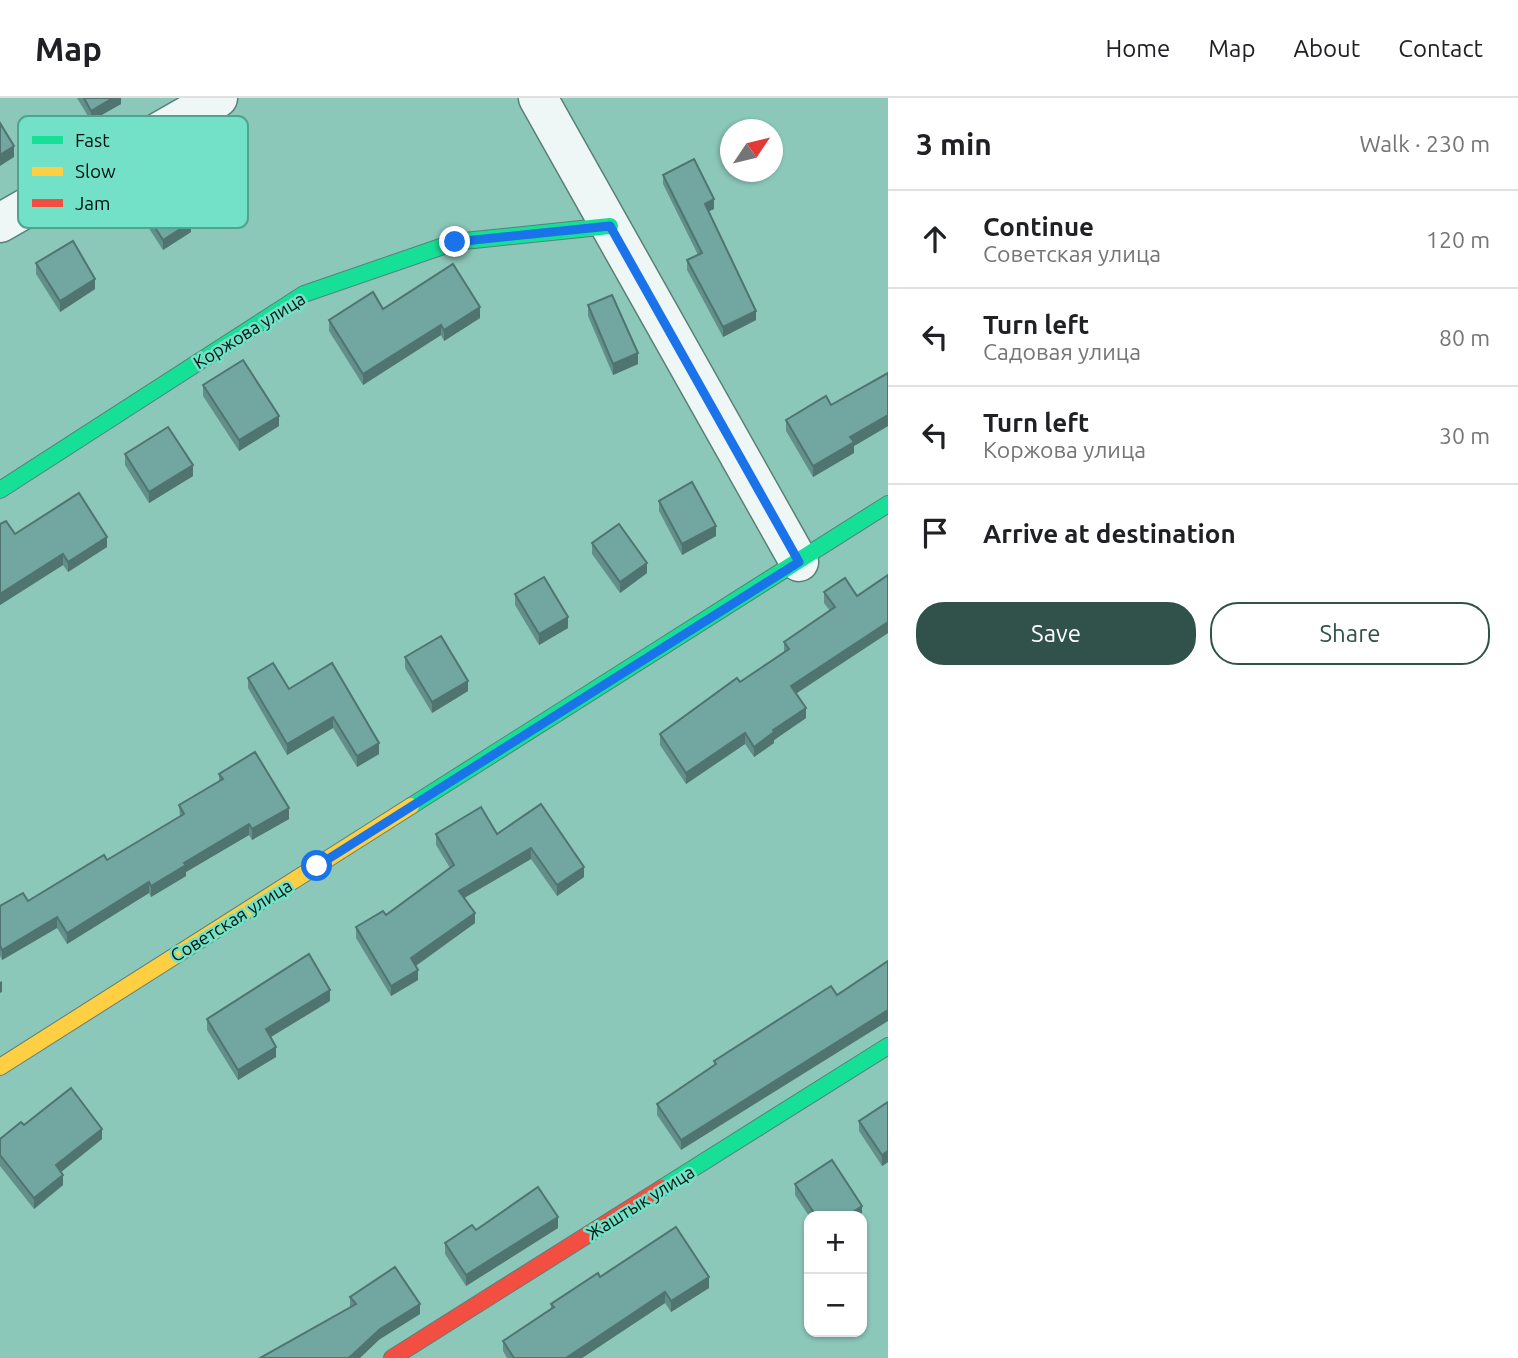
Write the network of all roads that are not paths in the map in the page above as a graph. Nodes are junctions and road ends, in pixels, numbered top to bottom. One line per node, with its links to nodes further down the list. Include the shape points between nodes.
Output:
1 (218, 98): 3 (street)
2 (538, 98): 6 (street)
3 (187, 116)
4 (18, 213): 5 (street)
5 (0, 223)
6 (610, 226): 7 (street, Коржова улица, via 455,242 304,293); 9 (street)
7 (0, 490)
8 (888, 504): 9 (street, Советская улица)
9 (799, 562): 11 (street, Советская улица)
10 (888, 1046): 12 (street, Жаштык улица)
11 (0, 1067)
12 (392, 1358)

